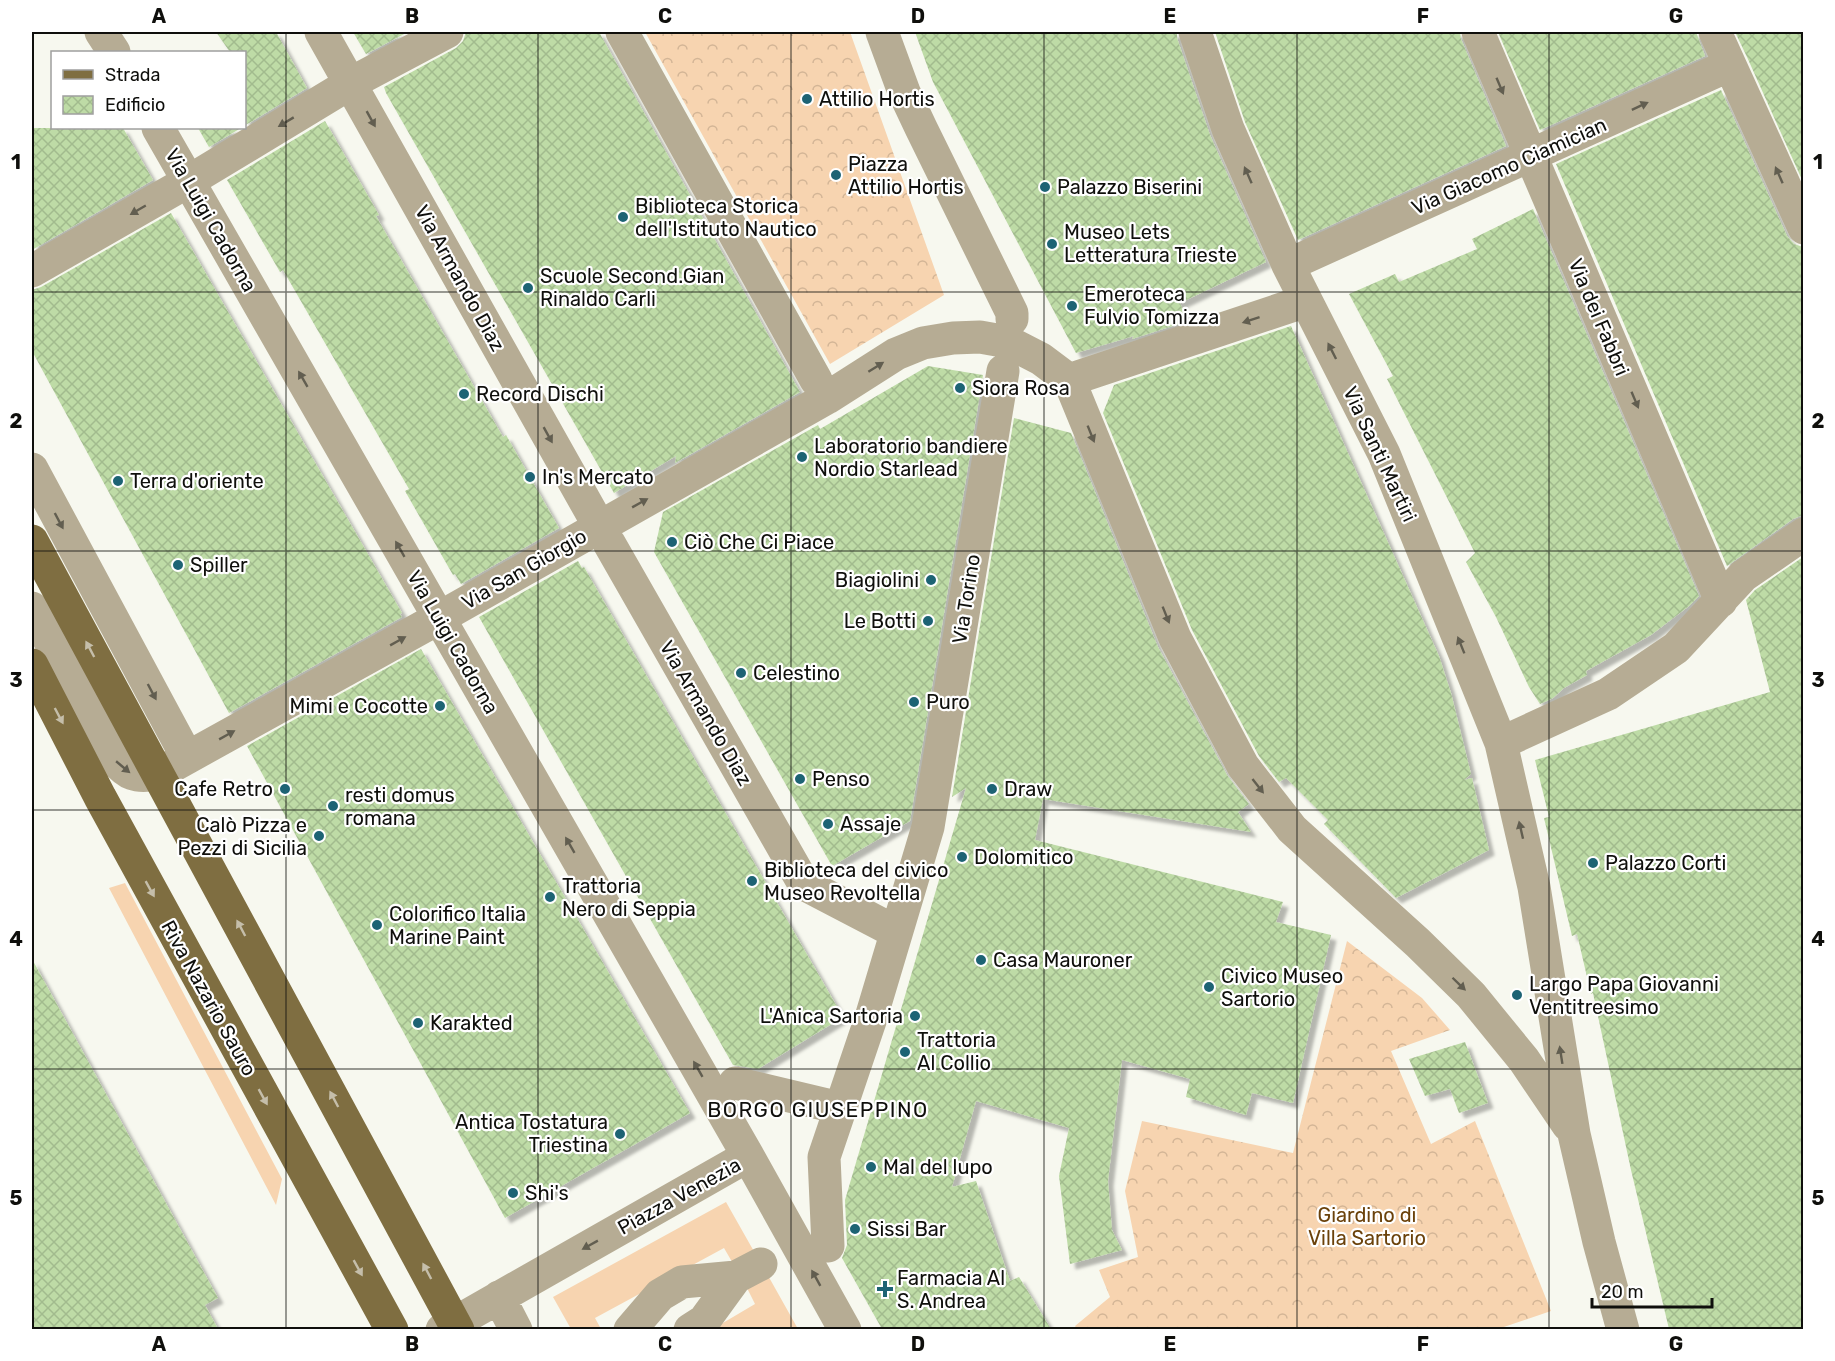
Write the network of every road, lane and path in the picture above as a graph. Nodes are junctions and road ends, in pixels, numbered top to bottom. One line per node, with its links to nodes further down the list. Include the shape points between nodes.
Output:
1 (101, 32): 9 (street)
2 (321, 32): 11 (street, Via Armando Diaz)
3 (447, 32): 11 (street)
4 (622, 32): 22 (street)
5 (882, 32): 19 (street, via 904,92)
6 (1195, 32): 16 (street, Via Santi Martiri, one-way to 6, via 1228,129)
7 (1478, 32): 13 (street, Via dei Fabbri, one-way to 13)
8 (1715, 32): 10 (street)
9 (113, 51)
10 (1730, 65): 13 (street, Via Giacomo Ciamician, one-way to 10); 15 (street, one-way to 10)
11 (351, 83): 14 (street, one-way to 14); 24 (street, Via Armando Diaz, one-way to 24)
12 (159, 129): 14 (street, Via Luigi Cadorna)
13 (1530, 157): 16 (street, Via Giacomo Ciamician); 27 (street, Via dei Fabbri, one-way to 27)
14 (189, 181): 17 (street, one-way to 17); 29 (street, Via Luigi Cadorna, one-way to 14)
15 (1803, 228)
16 (1287, 265): 18 (street, Via Santi Martiri)
17 (32, 271)
18 (1306, 302): 21 (street, one-way to 21); 31 (street, Via Santi Martiri, one-way to 18, via 1384,454)
19 (1012, 320)
20 (1003, 371): 34 (street, Via Torino, via 928,827)
21 (1069, 380): 22 (street, one-way to 21, via 923,343 980,337 1008,342 1041,359); 37 (street, one-way to 37, via 1175,638 1242,766 1292,829 1471,995 1524,1060)
22 (821, 389): 24 (street, Via San Giorgio, one-way to 22)
23 (32, 469): 32 (street, one-way to 32)
24 (604, 534): 29 (street, Via San Giorgio); 34 (street, Via Armando Diaz, via 804,884)
25 (1803, 534): 27 (street, via 1743,576)
26 (32, 541): 33 (main road, one-way to 26)
27 (1721, 601): 31 (street, via 1676,648 1608,694)
28 (32, 608): 33 (street, one-way to 33, via 113,759 126,772 144,777)
29 (439, 618): 32 (street, Via San Giorgio, one-way to 29); 38 (street, Via Luigi Cadorna, one-way to 29)
30 (32, 665): 42 (main road, Riva Nazario Sauro, one-way to 42, via 105,807)
31 (1501, 743): 37 (street, Via Santi Martiri, one-way to 31, via 1534,887)
32 (187, 757): 33 (street, Via San Giorgio)
33 (158, 774): 41 (main road, one-way to 33)
34 (896, 932): 36 (street, Via Torino)
35 (735, 1083): 36 (street)
36 (840, 1108): 39 (street, via 824,1157)
37 (1574, 1134): 47 (street)
38 (748, 1156): 40 (street, Piazza Venezia, one-way to 40); 46 (street, Piazza Venezia, one-way to 38)
39 (821, 1234)
40 (499, 1297): 41 (street, Piazza Venezia); 43 (street)
41 (452, 1327)
42 (392, 1329)
43 (516, 1329)
44 (630, 1329): 45 (street, via 660,1295 682,1282 749,1271 704,1322)
45 (690, 1329)
46 (845, 1329)
47 (1623, 1329)

